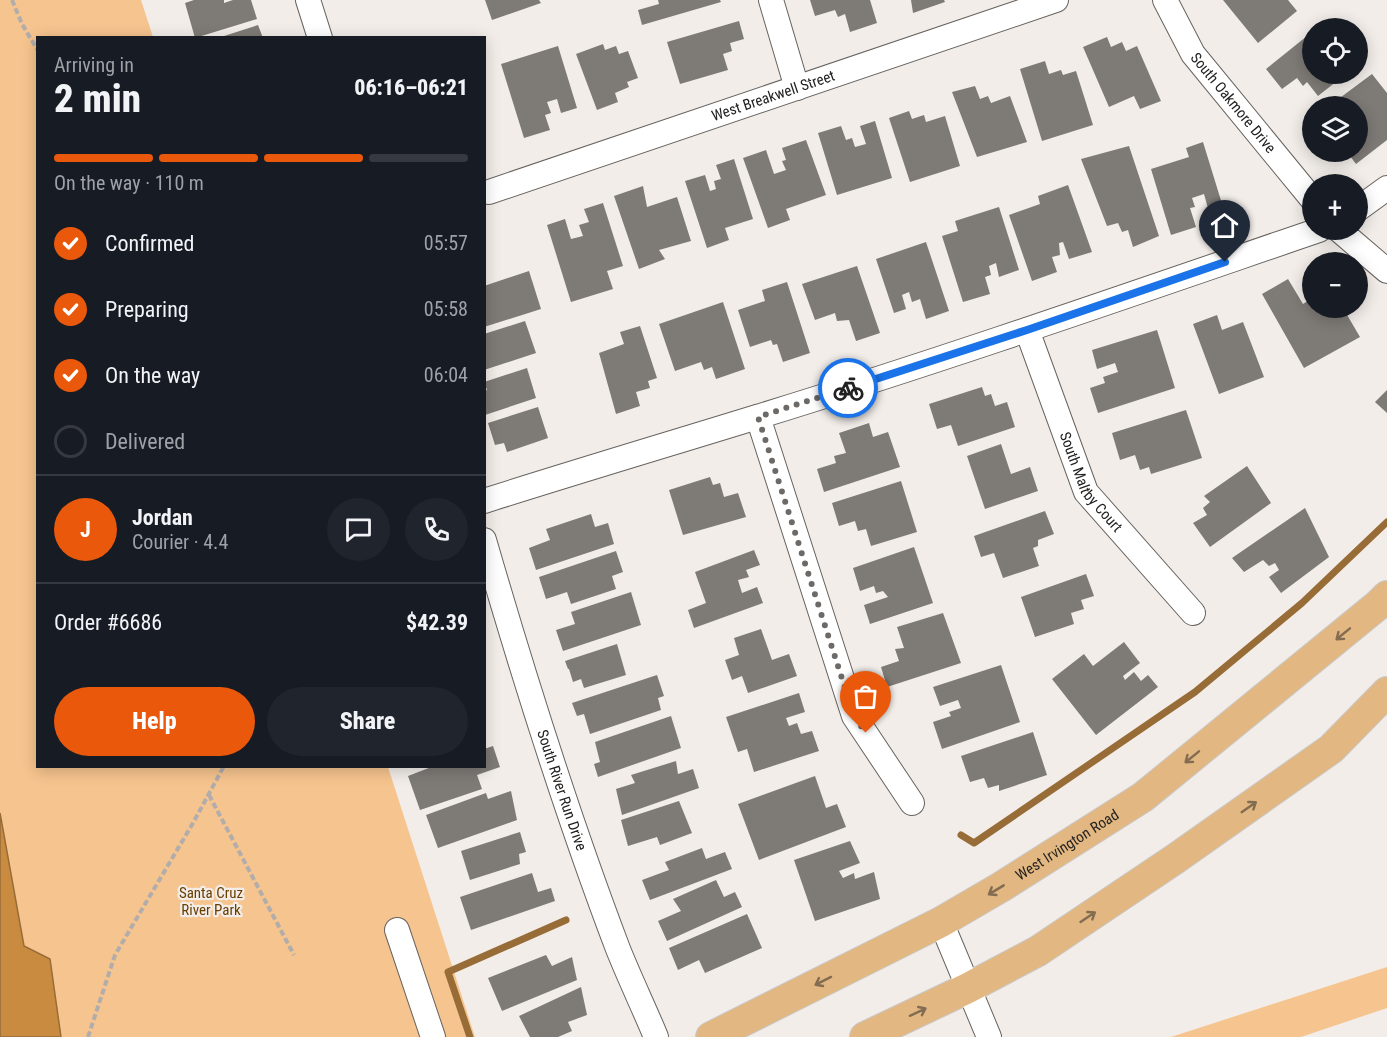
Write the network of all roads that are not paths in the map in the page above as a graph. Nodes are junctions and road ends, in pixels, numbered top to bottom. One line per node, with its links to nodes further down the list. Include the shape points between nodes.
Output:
1 (308, 0): 5 (street)
2 (771, 0): 6 (street)
3 (1056, 0): 6 (street, West Breakwell Street)
4 (1165, 0): 7 (street, South Oakmore Drive, via 1193,54)
5 (319, 36)
6 (797, 88): 9 (street, West Breakwell Street)
7 (1302, 188)
8 (1387, 188): 10 (street)
9 (489, 192)
10 (1368, 202)
11 (1302, 236): 14 (street)
12 (1351, 240): 13 (street)
13 (1387, 271)
14 (1027, 330): 15 (street); 19 (street, South Maltby Court, via 1086,492)
15 (758, 417): 16 (street); 21 (street, via 854,716)
16 (486, 500)
17 (486, 547): 26 (street, South River Run Drive, via 567,809 619,951)
18 (1387, 596): 22 (main road, West Irvington Road, one-way to 22, via 1143,797)
19 (1193, 613)
20 (1387, 692): 24 (main road, one-way to 20, via 1038,951 1175,860 1331,748)
21 (912, 803)
22 (941, 922): 24 (street); 27 (main road, West Irvington Road, one-way to 27)
23 (397, 930): 25 (street)
24 (968, 988): 28 (main road, one-way to 24); 29 (street)
25 (433, 1037)
26 (656, 1037)
27 (711, 1037)
28 (865, 1037)
29 (988, 1037)

